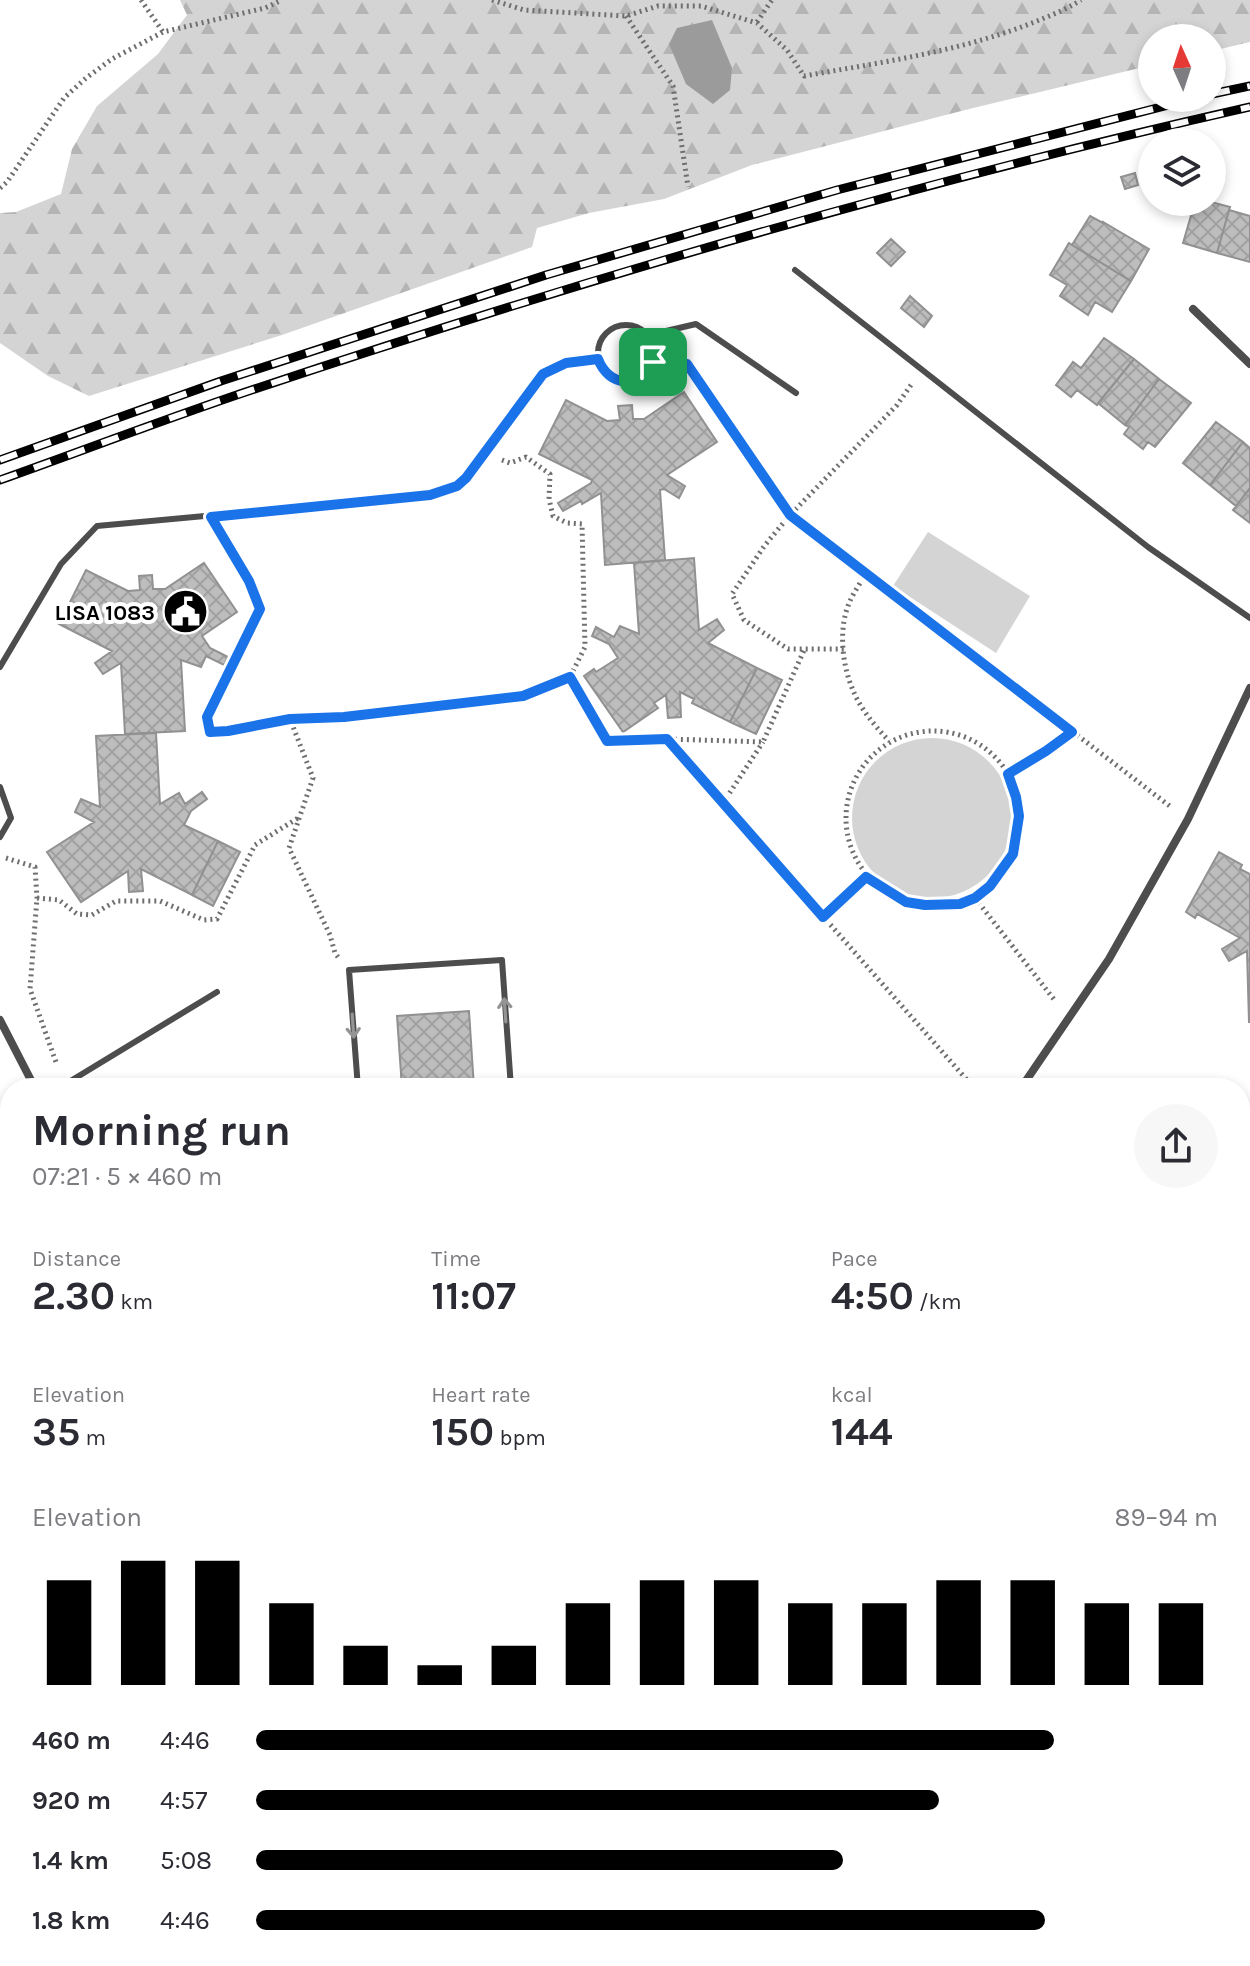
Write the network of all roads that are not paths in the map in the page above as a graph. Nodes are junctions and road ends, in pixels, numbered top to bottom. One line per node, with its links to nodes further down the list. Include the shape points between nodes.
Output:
1 (795, 270): 7 (lane, via 1148,547)
2 (1193, 309): 5 (street)
3 (649, 335): 4 (lane, via 632,325 614,328 600,341); 4 (lane, via 653,362 642,376 615,379); 6 (lane, via 696,324)
4 (598, 359): 8 (lane, via 566,363 543,374 457,486 430,495 97,526 61,564)
5 (1250, 364)
6 (796, 393)
7 (1250, 618)
8 (0, 667)
9 (1250, 688): 18 (street, via 1188,819 1109,959)
10 (0, 787): 11 (lane, via 11,818)
11 (0, 837)
12 (217, 992): 15 (lane)
13 (0, 1020): 14 (street)
14 (30, 1078)
15 (76, 1078)
16 (357, 1078): 17 (lane, one-way to 16, via 502,960 349,970)
17 (510, 1078)
18 (1028, 1078)

